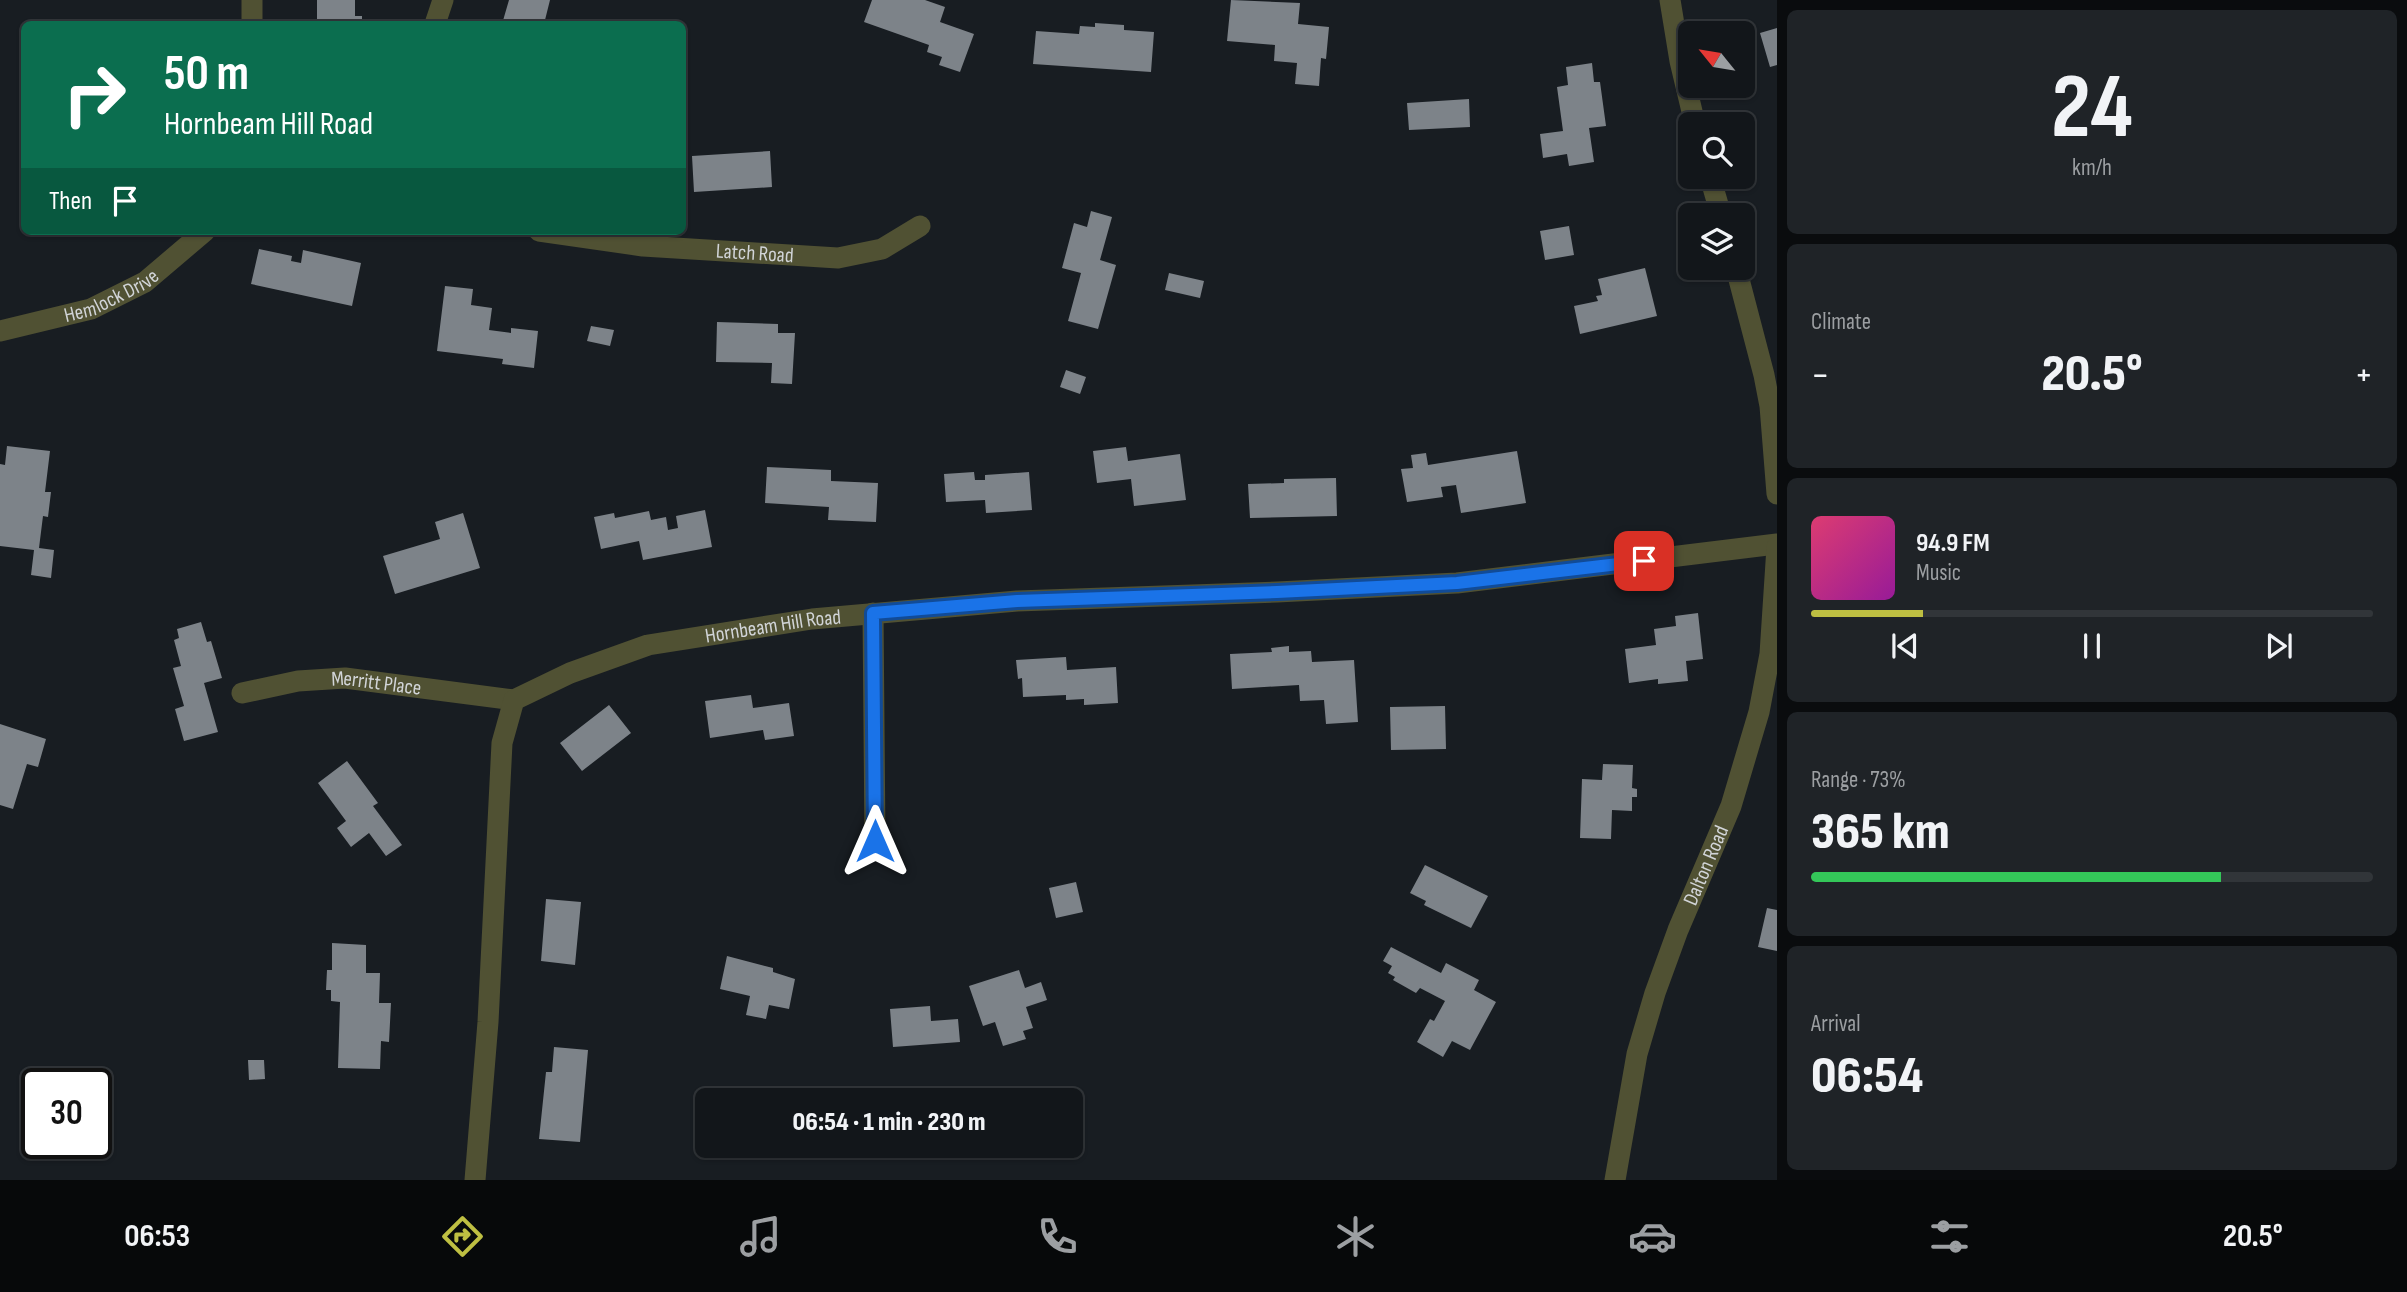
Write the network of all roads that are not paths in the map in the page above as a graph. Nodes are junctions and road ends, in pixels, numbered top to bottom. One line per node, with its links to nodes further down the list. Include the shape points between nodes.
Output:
1 (252, 0): 4 (street)
2 (443, 0): 5 (street)
3 (1670, 0): 6 (street)
4 (252, 21)
5 (436, 21)
6 (1692, 112)
7 (920, 226): 9 (street, Latch Road, via 882,249 838,258 643,246)
8 (200, 235): 11 (street, Hemlock Drive, via 145,282 91,309)
9 (567, 235)
10 (1739, 280): 12 (street, via 1770,406)
11 (0, 331)
12 (1777, 494)
13 (1777, 546): 14 (street, Hornbeam Hill Road, via 1457,583 1017,601); 19 (street, Dalton Road, via 1770,654 1759,712 1731,806 1655,993 1637,1054)
14 (873, 613): 16 (street, Hornbeam Hill Road, via 648,645 570,673); 17 (street)
15 (242, 693): 16 (street, Merritt Place, via 298,681 345,678)
16 (514, 700): 18 (street, via 502,743)
17 (875, 841)
18 (475, 1180)
19 (1615, 1180)

